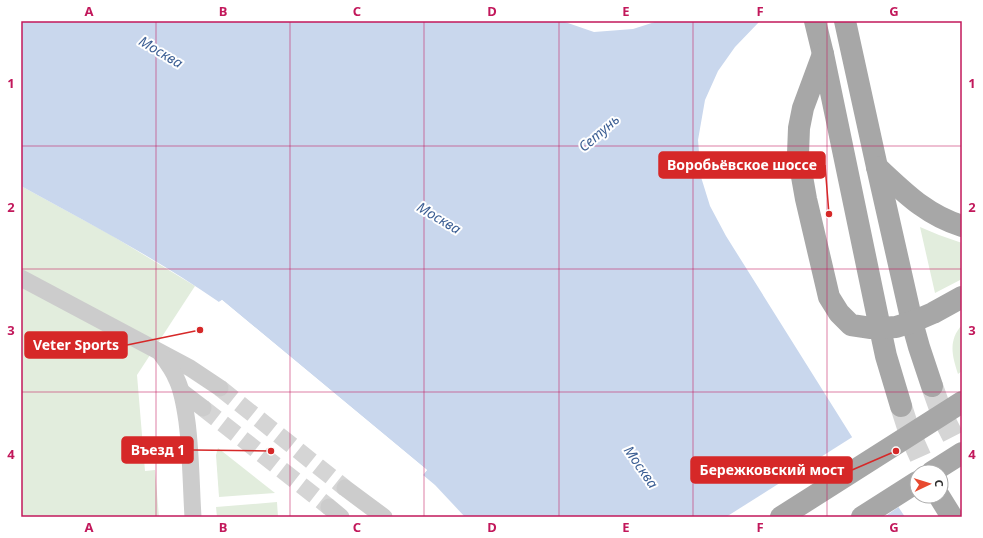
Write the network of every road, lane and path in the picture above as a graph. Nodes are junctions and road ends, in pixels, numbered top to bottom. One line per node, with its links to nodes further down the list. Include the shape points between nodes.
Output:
1 (815, 21): 3 (main road)
2 (845, 21): 4 (main road)
3 (823, 54): 9 (main road); 9 (main road, via 803,108 799,128 798,154 806,199 829,297 839,313 851,325)
4 (877, 167): 5 (main road, via 927,211); 8 (main road)
5 (962, 226)
6 (21, 278): 10 (street)
7 (962, 297): 8 (main road)
8 (912, 322): 9 (main road); 11 (main road)
9 (880, 328): 15 (main road)
10 (158, 351): 12 (street); 13 (street, via 169,365)
11 (932, 386)
12 (220, 388)
13 (182, 392): 16 (street); 21 (street, via 189,439)
14 (962, 402): 23 (main road, bridge)
15 (901, 406)
16 (203, 408)
17 (962, 453): 18 (main road, bridge)
18 (945, 464)
19 (909, 487): 24 (main road)
20 (345, 488): 22 (street)
21 (193, 517)
22 (384, 517)
23 (782, 517)
24 (862, 517)

